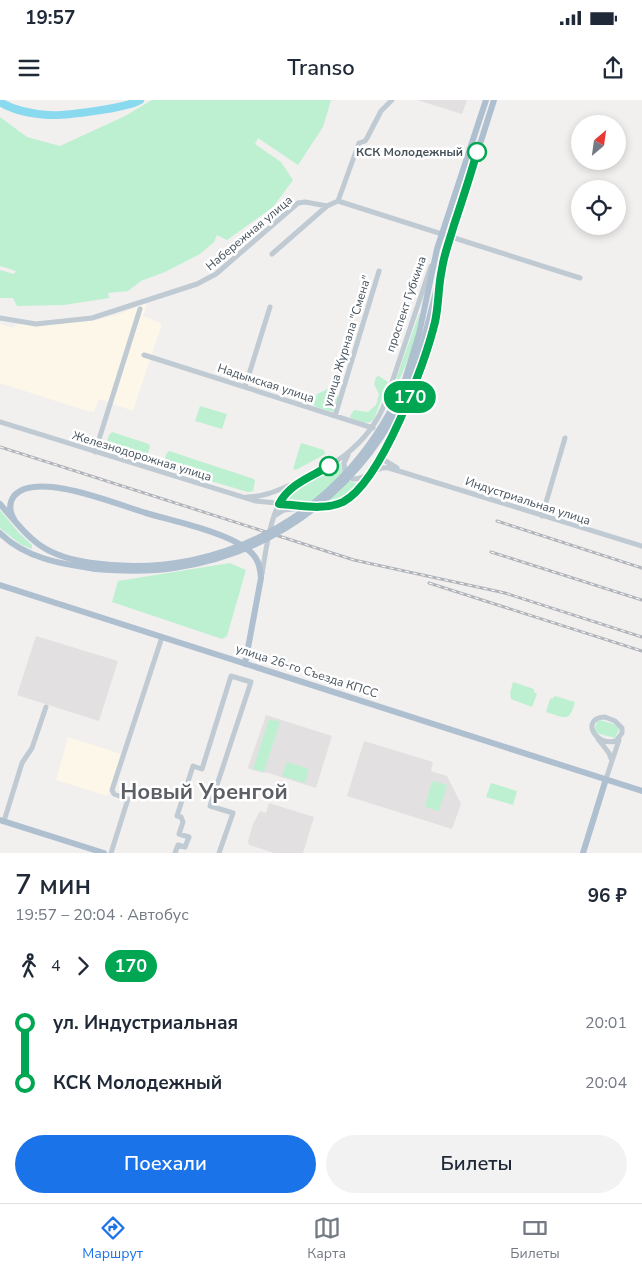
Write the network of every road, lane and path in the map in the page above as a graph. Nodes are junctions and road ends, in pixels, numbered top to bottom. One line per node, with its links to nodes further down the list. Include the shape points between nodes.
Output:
1 (392, 100): 4 (street, via 378,116 365,141 359,143)
2 (486, 100): 6 (main road, проспект Губкина)
3 (494, 100): 7 (main road, проспект Губкина)
4 (338, 201): 5 (street); 6 (street)
5 (326, 206): 9 (street); 15 (street, Набережная улица, via 298,203 206,281 76,320 36,324)
6 (442, 234): 7 (street); 8 (main road, проспект Губкина)
7 (451, 237): 10 (main road, проспект Губкина); 12 (street)
8 (437, 249): 17 (main road); 21 (street, проспект Губкина, via 385,403)
9 (272, 254)
10 (442, 269): 17 (main road, проспект Губкина, via 424,339); 23 (street, проспект Губкина, via 426,354)
11 (379, 271): 19 (street, улица Журнала "Смена")
12 (580, 278)
13 (270, 308): 18 (street)
14 (140, 309): 25 (street)
15 (0, 318)
16 (144, 355): 18 (street, Надымская улица)
17 (407, 384): 38 (main road, bridge, via 386,429 360,466 328,498 278,533 237,552 185,566 146,570)
18 (245, 387): 19 (street, Надымская улица)
19 (335, 416): 21 (street, Надымская улица)
20 (0, 422): 25 (street, Железнодорожная улица)
21 (372, 428): 23 (street, via 386,435); 24 (street, проспект Губкина)
22 (565, 438): 33 (street)
23 (384, 450): 26 (street, проспект Губкина); 27 (street, Индустриальная улица, via 386,462)
24 (351, 451): 26 (street, Индустриальная улица, via 344,463 347,475 360,479); 28 (street, проспект Губкина)
25 (95, 452): 29 (street, Железнодорожная улица)
26 (371, 472): 27 (street, Индустриальная улица, via 386,467); 32 (street, проспект Губкина, via 343,501)
27 (409, 473): 33 (street, Индустриальная улица)
28 (301, 481): 29 (street, via 261,496); 31 (street, via 287,491)
29 (237, 496): 31 (street, Железнодорожная улица)
30 (0, 504): 35 (main road)
31 (279, 504): 32 (street, проспект Губкина); 34 (street)
32 (316, 507): 34 (street, via 284,510)
33 (542, 516): 37 (street, Индустриальная улица)
34 (275, 517): 39 (street)
35 (15, 521): 38 (main road, via 46,550); 39 (main road, via 10,504 19,492 35,486 65,489 235,542 257,559)
36 (0, 532): 38 (main road, via 16,546 34,555 65,564)
37 (642, 546)
38 (93, 566)
39 (261, 578): 42 (main road)
40 (0, 585): 41 (main road, улица 26-го Съезда КПСС)
41 (162, 637): 42 (main road, улица 26-го Съезда КПСС); 51 (street, via 112,790 128,800)
42 (245, 664): 47 (main road, улица 26-го Съезда КПСС)
43 (46, 707): 49 (street)
44 (622, 733): 45 (street, via 618,740 612,742); 45 (street, via 618,722 602,717 593,725 592,731); 46 (street)
45 (596, 736): 46 (street, via 607,749)
46 (612, 762): 47 (street)
47 (606, 779): 48 (main road, улица 26-го Съезда КПСС); 54 (main road)
48 (642, 791)
49 (2, 821): 50 (main road)
50 (104, 853)
51 (110, 853)
52 (176, 853): 53 (street, via 178,845 185,848 189,837 179,834 183,822 177,816 193,766 202,769 231,676 250,682 210,806 232,813)
53 (219, 853)
54 (583, 853)

